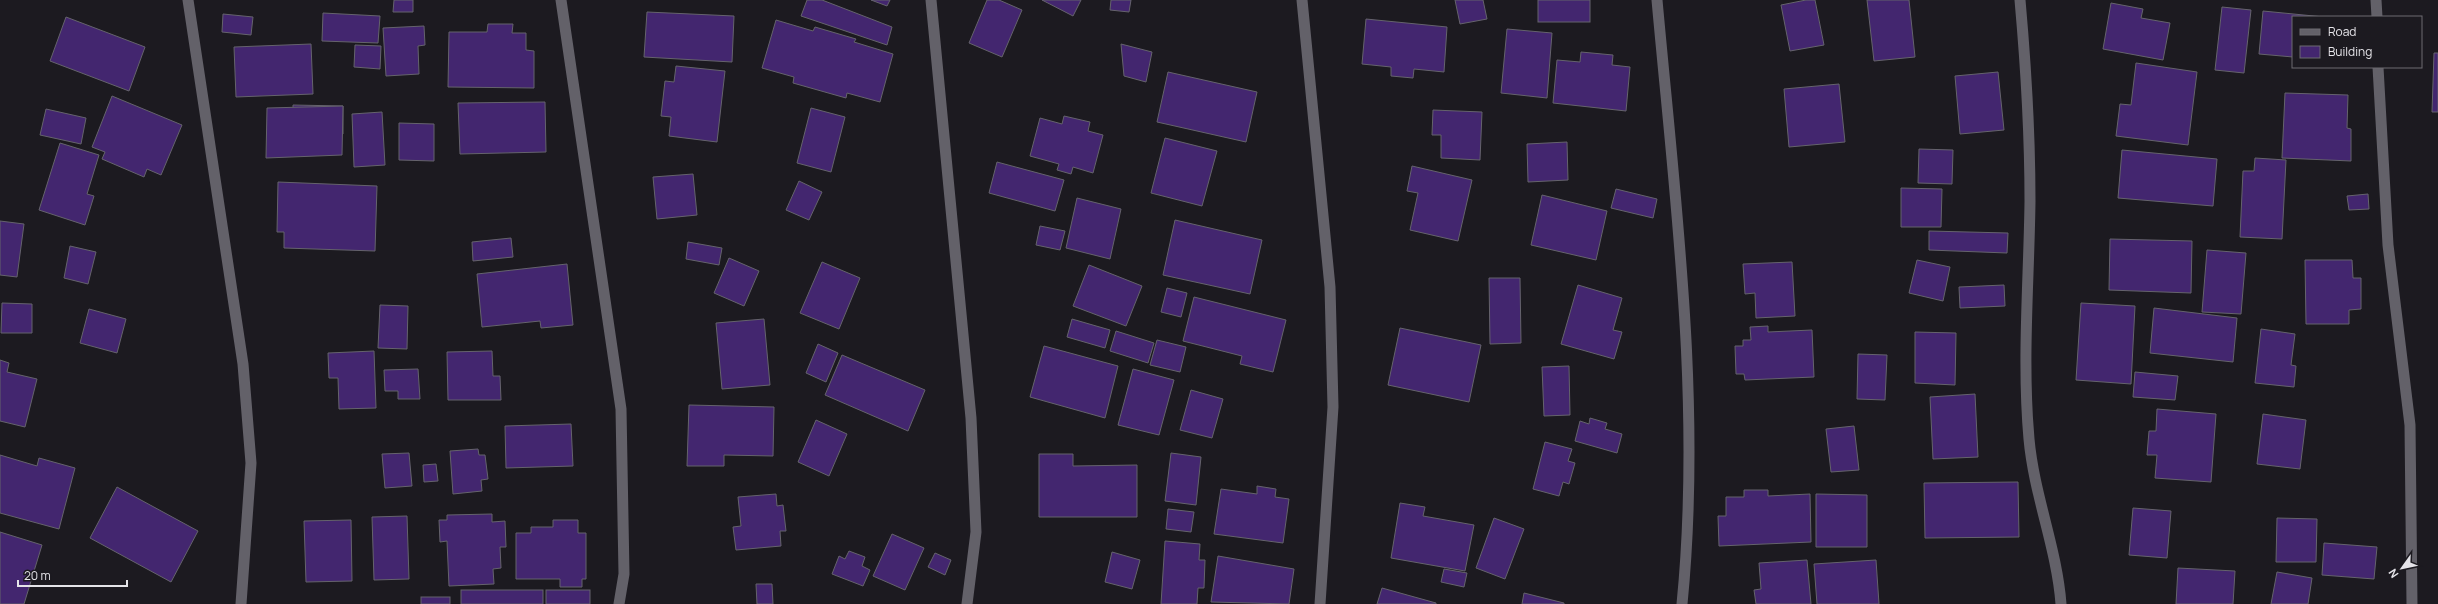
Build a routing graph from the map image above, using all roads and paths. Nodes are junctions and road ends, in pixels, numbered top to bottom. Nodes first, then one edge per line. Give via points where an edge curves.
1 (188, 0) edge
2 (561, 0) edge
3 (931, 0) edge
4 (1302, 0) edge
5 (1657, 0) edge
6 (2020, 0) edge
7 (2376, 0) edge
8 (2377, 16) edge
9 (2378, 68) edge
10 (241, 604) edge
11 (619, 604) edge
12 (968, 604) edge
13 (1320, 604) edge
14 (1682, 604) edge
15 (2061, 604) edge
16 (2412, 604) edge

1 - 10 street via 243,371 251,463
2 - 11 street via 621,409 624,574
3 - 12 street via 970,418 976,532
4 - 13 street via 1330,287 1333,407
5 - 14 street via 1676,203 1690,422
6 - 15 street via 2027,80 2030,199 2025,366 2029,441 2044,522 2060,587
7 - 8 street
9 - 16 street via 2388,245 2410,425

